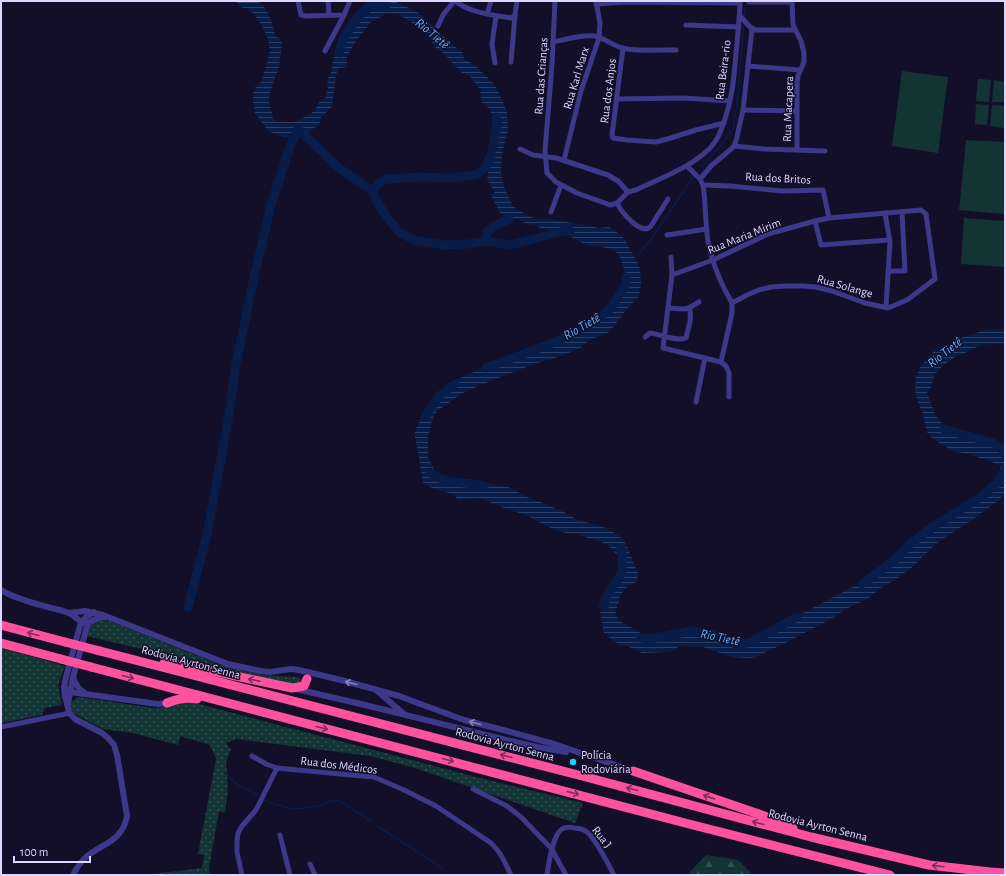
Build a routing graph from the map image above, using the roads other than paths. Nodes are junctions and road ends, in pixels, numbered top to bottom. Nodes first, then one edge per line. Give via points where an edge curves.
1 (298, 1) edge
2 (328, 1) edge
3 (350, 1) edge
4 (454, 1) edge
5 (491, 1) edge
6 (517, 1) edge
7 (555, 1) edge
8 (792, 1) edge
9 (596, 2) edge
10 (740, 2) edge
11 (749, 2) dead end
12 (344, 14) junction
13 (487, 14) junction
14 (329, 16) junction
15 (496, 16) junction
16 (515, 16) junction
17 (741, 17) junction
18 (686, 25) dead end
19 (438, 26) dead end
20 (739, 27) junction
21 (752, 29) junction
22 (795, 30) junction
23 (599, 38) junction
24 (553, 42) junction
25 (623, 48) junction
26 (676, 50) dead end
27 (325, 51) dead end
28 (511, 62) dead end
29 (495, 63) dead end
30 (748, 66) junction
31 (800, 70) junction
32 (617, 99) junction
33 (730, 101) junction
34 (743, 110) junction
35 (796, 111) junction
36 (724, 123) junction
37 (734, 146) junction
38 (520, 149) dead end
39 (797, 150) junction
40 (825, 150) dead end
41 (545, 154) junction
42 (564, 160) junction
43 (689, 167) junction
44 (699, 178) junction
45 (561, 185) junction
46 (703, 185) junction
47 (628, 192) junction
48 (668, 199) dead end
49 (617, 203) junction
50 (551, 212) dead end
51 (902, 212) junction
52 (885, 213) junction
53 (829, 218) junction
54 (814, 221) junction
55 (707, 229) junction
56 (667, 235) dead end
57 (889, 240) junction
58 (672, 257) dead end
59 (713, 260) junction
60 (888, 271) junction
61 (672, 275) junction
62 (935, 279) joint
63 (699, 302) dead end
64 (732, 303) junction
65 (886, 307) junction
66 (668, 308) junction
67 (689, 308) junction
68 (645, 337) dead end
69 (665, 337) junction
70 (705, 358) junction
71 (721, 362) junction
72 (729, 397) dead end
73 (696, 402) dead end
74 (1, 590) edge
75 (94, 612) junction
76 (69, 613) junction
77 (111, 618) junction
78 (1, 621) edge
79 (81, 622) junction
80 (88, 623) junction
81 (1, 625) edge
82 (14, 628) junction
83 (1, 643) edge
84 (150, 664) junction
85 (299, 670) junction
86 (73, 677) junction
87 (307, 679) junction
88 (64, 687) junction
89 (166, 687) junction
90 (292, 688) junction
91 (374, 688) junction
92 (70, 692) junction
93 (86, 694) junction
94 (314, 694) junction
95 (167, 702) junction
96 (68, 704) junction
97 (70, 713) junction
98 (405, 715) junction
99 (302, 722) junction
100 (1, 727) edge
101 (252, 756) dead end
102 (589, 756) junction
103 (277, 768) junction
104 (633, 771) joint
105 (473, 789) dead end
106 (280, 835) dead end
107 (810, 836) junction
108 (551, 848) junction
109 (310, 864) dead end
110 (1005, 873) edge
111 (73, 875) edge
112 (242, 875) edge
113 (290, 875) edge
114 (315, 875) edge
115 (511, 875) edge
116 (547, 875) edge
117 (566, 875) edge
118 (614, 875) edge
119 (890, 875) edge

1 - 14 street via 302,15
2 - 14 street
3 - 12 street
4 - 13 street
4 - 19 street
5 - 13 street
6 - 16 street
7 - 24 street, Rua das Crianças
8 - 11 street
8 - 22 street, Rua Macapera
9 - 10 street
9 - 23 street, Rua Karl Marx via 600,23
10 - 17 street, Rua Beira-rio
12 - 14 street
12 - 27 street
13 - 15 street
15 - 16 street
15 - 29 street via 492,44
16 - 28 street
17 - 20 street, Rua Beira-rio
17 - 21 street
18 - 20 street
20 - 33 street, Rua Beira-rio
21 - 22 street
21 - 30 street
22 - 31 street, Rua Macapera via 804,53 804,62
23 - 24 street via 585,36
23 - 25 street
23 - 42 street, Rua Karl Marx via 581,91
24 - 41 street, Rua das Crianças
25 - 26 street
25 - 32 street, Rua dos Anjos
30 - 31 street
30 - 34 street
31 - 35 street, Rua Macapera
32 - 33 street via 684,98
32 - 36 street, Rua dos Anjos via 612,135 614,139 656,142
33 - 36 street, Rua Beira-rio
34 - 35 street
34 - 37 street
35 - 39 street, Rua Macapera
36 - 43 street, Rua Beira-rio via 714,144
37 - 39 street
37 - 44 street
38 - 41 street via 533,155
39 - 40 street
41 - 42 street
41 - 45 street, Rua das Crianças via 547,172
42 - 47 street via 614,178
43 - 44 street
43 - 47 street, Rua Beira-rio
44 - 46 street
45 - 49 street, Rua das Crianças via 610,205
45 - 50 street
46 - 53 street, Rua dos Britos via 783,191 822,190
46 - 55 street
47 - 49 street
48 - 49 street via 648,229 632,222
51 - 52 street, Rua Maria Mirim
51 - 60 street via 905,271
51 - 62 street, Rua Maria Mirim via 921,210 926,214
52 - 53 street, Rua Maria Mirim
52 - 57 street
53 - 54 street, Rua Maria Mirim
54 - 57 street via 821,245
54 - 59 street, Rua Maria Mirim via 772,233
55 - 56 street
55 - 59 street
57 - 60 street
58 - 61 street
59 - 61 street, Rua Maria Mirim
59 - 64 street
60 - 65 street
61 - 66 street
62 - 65 street, Rua Solange via 907,300
63 - 67 street
64 - 65 street, Rua Solange via 771,287 802,286 832,291 865,303
64 - 71 street
66 - 67 street
66 - 69 street
67 - 69 street via 691,313 686,338 683,340
68 - 69 street via 650,333
69 - 70 street via 663,348
70 - 71 street
70 - 73 street
71 - 72 street via 729,372
74 - 76 street via 20,599
75 - 76 street
75 - 77 street
75 - 79 street
76 - 79 street
77 - 80 street via 102,617
77 - 85 street via 228,664 270,672
78 - 82 highway
79 - 80 street
79 - 88 street
80 - 86 street
81 - 82 highway, Rodovia Ayrton Senna
84 -> 82 highway, Rodovia Ayrton Senna, bridge
83 -> 89 highway, bridge
90 -> 84 highway via 189,666
107 -> 84 highway, Rodovia Ayrton Senna
85 - 87 street
91 -> 85 street
86 - 92 street
86 - 93 street via 76,686
87 - 90 highway via 304,686
87 - 94 street
88 - 92 street
88 - 96 street
89 - 95 highway via 171,692
89 - 99 highway
90 - 94 street
91 - 98 street
102 -> 91 street via 464,720
92 - 93 street
92 - 96 street
93 - 95 street via 158,704
94 - 98 street
95 - 99 highway via 195,699 282,721
96 - 97 street
97 - 100 street
97 - 111 street via 102,733 114,745 127,816 122,832 84,859
98 - 102 street
99 -> 119 highway
101 - 103 street, Rua dos Médicos
102 - 104 street
103 - 112 street via 256,810 238,833 236,842
103 - 115 street, Rua dos Médicos via 374,778 404,790 436,806 491,843 501,854
107 -> 104 highway via 779,821
105 - 108 street via 508,806
106 - 113 street
110 -> 107 highway, Rodovia Ayrton Senna via 929,865
108 - 116 street
108 - 117 street
108 - 118 street, Rua J via 563,829 569,827 585,830 594,840
109 - 114 street

